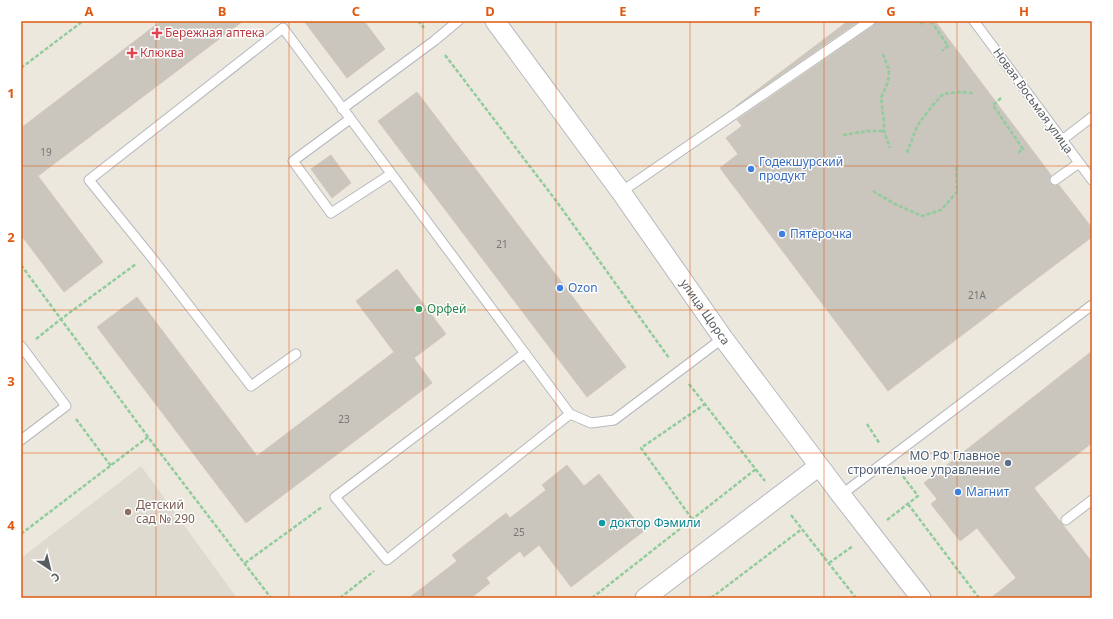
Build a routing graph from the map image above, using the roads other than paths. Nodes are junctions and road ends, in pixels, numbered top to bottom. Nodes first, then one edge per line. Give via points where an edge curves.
1 (458, 21) edge
2 (495, 21) edge
3 (870, 21) edge
4 (974, 21) edge
5 (342, 109) junction
6 (1092, 117) edge
7 (350, 119) junction
8 (1062, 140) junction
9 (1079, 163) junction
10 (391, 174) junction
11 (1055, 180) dead end
12 (1092, 180) edge
13 (621, 192) junction
14 (1092, 305) edge
15 (723, 338) junction
16 (22, 347) edge
17 (525, 353) junction
18 (296, 354) dead end
19 (570, 414) junction
20 (21, 440) edge
21 (819, 466) junction
22 (841, 495) junction
23 (1092, 500) edge
24 (1066, 520) dead end
25 (645, 598) edge
26 (921, 598) edge

1 - 5 lane
2 - 13 street, улица Щорса
3 - 13 lane
4 - 8 lane, Новая Восьмая улица
5 - 7 lane
5 - 18 lane via 283,28 89,180 251,386
6 - 8 lane
7 - 10 lane
7 - 10 lane via 293,160 331,213
8 - 9 lane, Новая Восьмая улица
9 - 11 lane
9 - 12 lane, Новая Восьмая улица
10 - 17 lane
13 - 15 street, улица Щорса
14 - 22 lane
15 - 19 lane via 614,420 591,423
15 - 21 street, улица Щорса
16 - 20 lane via 66,406
17 - 19 lane
17 - 19 lane via 336,497 387,560
21 - 22 street, улица Щорса
21 - 25 street
22 - 26 street, улица Щорса
23 - 24 lane

